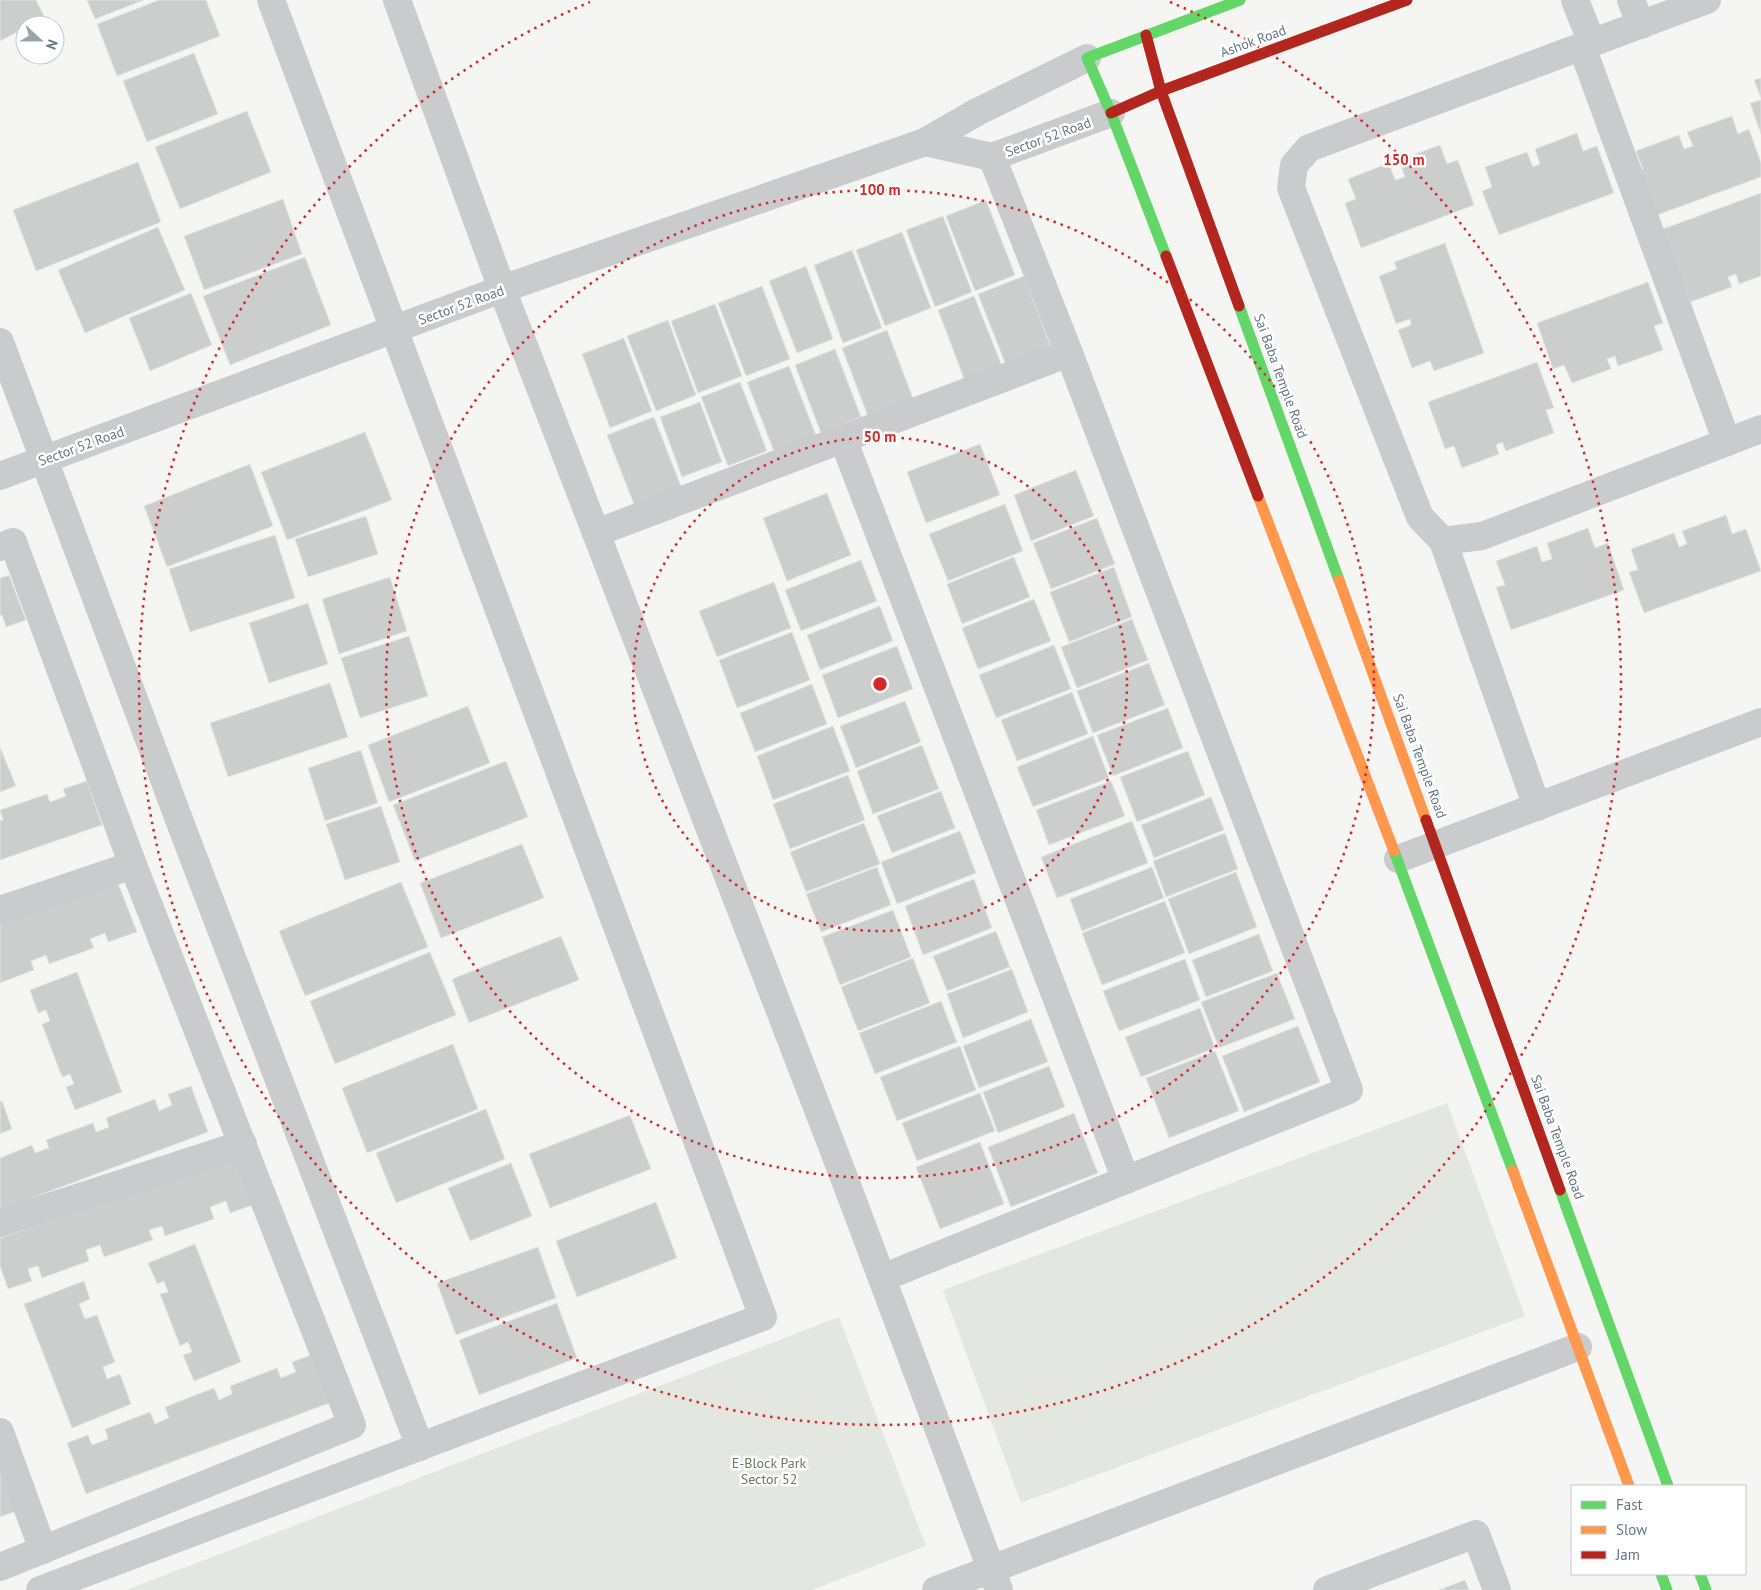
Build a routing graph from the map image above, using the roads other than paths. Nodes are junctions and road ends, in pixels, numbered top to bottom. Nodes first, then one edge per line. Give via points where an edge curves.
1 (271, 0) edge
2 (397, 0) edge
3 (1240, 0) edge
4 (1406, 0) edge
5 (1575, 0) edge
6 (1632, 0) edge
7 (1707, 0) edge
8 (1641, 25) junction
9 (1146, 35) junction
10 (1587, 45) junction
11 (1088, 58) junction
12 (1161, 91) junction
13 (1111, 113) junction
14 (925, 142) junction
15 (992, 157) junction
16 (502, 289) junction
17 (394, 329) junction
18 (0, 342) edge
19 (1069, 353) junction
20 (1761, 429) edge
21 (843, 439) junction
22 (1728, 442) junction
23 (44, 460) junction
24 (0, 476) edge
25 (596, 533) junction
26 (1443, 541) junction
27 (0, 547) edge
28 (1761, 722) edge
29 (1537, 807) junction
30 (1436, 845) junction
31 (1398, 860) junction
32 (133, 865) junction
33 (0, 910) edge
34 (243, 1144) junction
35 (1126, 1180) junction
36 (0, 1223) edge
37 (882, 1278) junction
38 (1578, 1347) junction
39 (0, 1432) edge
40 (420, 1447) junction
41 (1629, 1485) edge
42 (1668, 1485) edge
43 (44, 1550) junction
44 (0, 1566) edge
45 (1661, 1575) edge
46 (1700, 1575) edge
47 (995, 1580) edge
48 (40, 1590) edge
49 (936, 1590) edge
50 (1326, 1590) edge
51 (1497, 1590) edge
52 (1667, 1590) edge
53 (1706, 1590) edge

1 - 17 street
2 - 16 street
3 - 9 street
4 - 12 street, Ashok Road
5 - 10 street
6 - 8 street
7 - 8 street
8 - 10 street
9 - 11 street
9 - 12 street, Sai Baba Temple Road
10 - 22 street
10 - 26 street via 1309,148 1294,165 1290,188 1420,517
11 - 13 street
11 - 14 street, Sector 52 Road via 977,112
12 - 13 street, Ashok Road
12 - 30 street, Sai Baba Temple Road
13 - 15 street, Sector 52 Road
13 - 31 street
14 - 15 street, Sector 52 Road
14 - 16 street, Sector 52 Road
15 - 19 street
16 - 17 street, Sector 52 Road
16 - 25 street
17 - 23 street, Sector 52 Road
17 - 40 street via 762,1317
18 - 23 street
19 - 21 street
19 - 35 street via 1348,1090
20 - 22 street
21 - 25 street
21 - 35 street
22 - 26 street via 1482,536
23 - 24 street, Sector 52 Road
23 - 40 street
25 - 37 street
26 - 29 street
27 - 32 street via 13,542
28 - 29 street
29 - 30 street
30 - 31 street
30 - 42 street, Sai Baba Temple Road
31 - 38 street
32 - 33 street
32 - 34 street
34 - 36 street
34 - 43 street via 352,1426
35 - 37 street
37 - 47 street
38 - 41 street
38 - 47 street
39 - 43 street
40 - 48 street
43 - 44 street
45 - 52 street
46 - 53 street
47 - 49 street
50 - 51 street via 1476,1534

